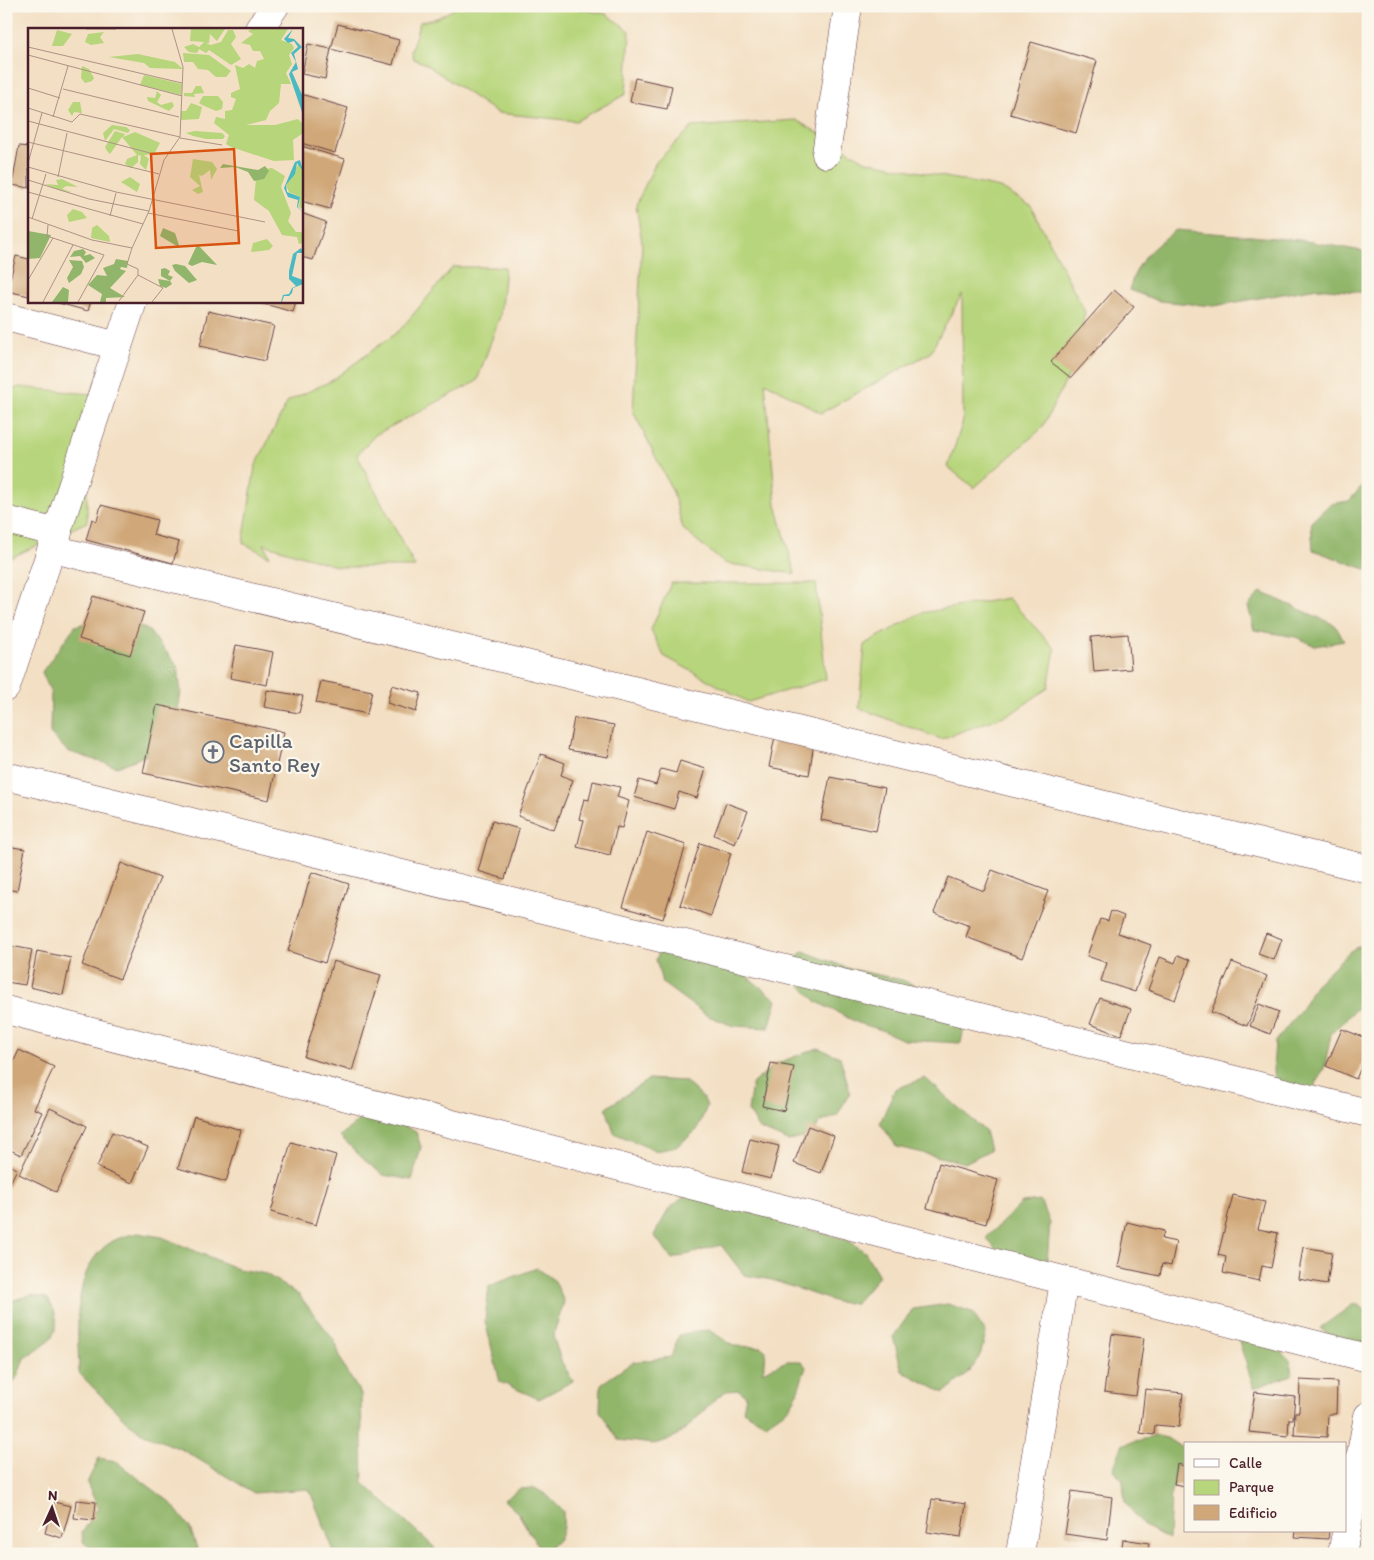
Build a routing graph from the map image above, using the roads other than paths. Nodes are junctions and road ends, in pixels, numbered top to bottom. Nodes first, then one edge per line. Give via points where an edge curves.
1 (275, 6) edge
2 (848, 6) edge
3 (260, 28) edge
4 (826, 154) dead end
5 (133, 302) edge
6 (6, 317) edge
7 (118, 346) junction
8 (6, 520) edge
9 (55, 541) junction
10 (6, 687) edge
11 (6, 776) edge
12 (1368, 870) edge
13 (6, 1010) edge
14 (1368, 1113) edge
15 (1064, 1281) junction
16 (1368, 1358) edge
17 (1368, 1416) edge
18 (1020, 1554) edge
19 (1342, 1554) edge

1 - 3 street
2 - 4 street
5 - 7 street
6 - 7 street
7 - 9 street
8 - 9 street
9 - 10 street
9 - 12 street
11 - 14 street
13 - 15 street
15 - 16 street
15 - 18 street
17 - 19 street

